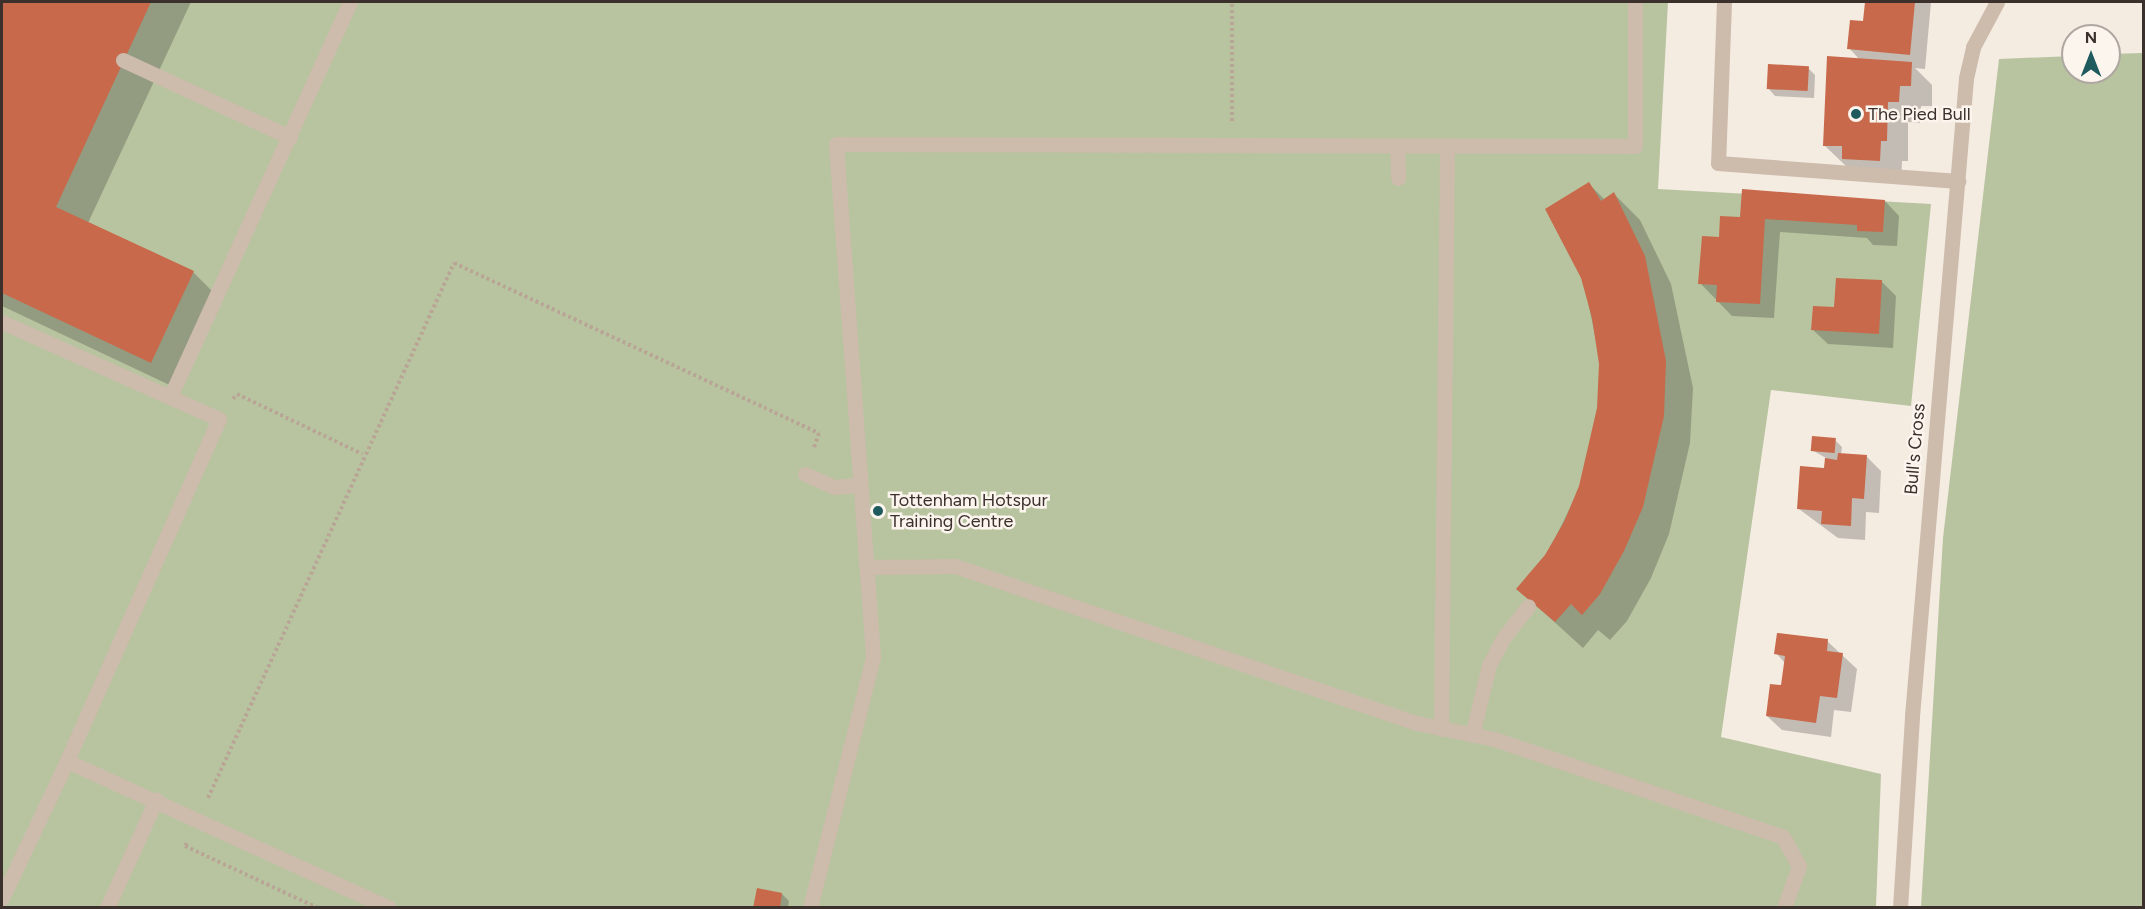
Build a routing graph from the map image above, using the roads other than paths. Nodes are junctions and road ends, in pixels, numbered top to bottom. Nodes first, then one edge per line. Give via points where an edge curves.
1 (350, 2) edge
2 (1635, 2) edge
3 (1724, 2) edge
4 (1997, 2) edge
5 (123, 60) dead end
6 (290, 136) junction
7 (1397, 146) junction
8 (1447, 146) junction
9 (1398, 178) dead end
10 (1958, 181) junction
11 (2, 322) edge
12 (170, 397) junction
13 (805, 474) road end
14 (859, 485) junction
15 (867, 567) junction
16 (1528, 606) dead end
17 (1441, 729) junction
18 (1472, 735) junction
19 (67, 762) junction
20 (156, 800) junction
21 (2, 898) edge
22 (107, 908) edge
23 (389, 908) edge
24 (810, 908) edge
25 (1784, 908) edge
26 (1900, 908) edge

1 - 6 street
2 - 8 street via 1635,146
3 - 10 street via 1718,163
4 - 10 street, Bull's Cross via 1973,47 1966,78
5 - 6 street
6 - 12 street
7 - 8 street
7 - 9 street
7 - 14 street via 836,144
8 - 17 street
10 - 26 street, Bull's Cross via 1912,716
11 - 12 street
12 - 19 street via 219,419
13 - 14 street via 834,487
14 - 15 street
15 - 17 street via 955,566
15 - 24 street via 873,657
16 - 18 street via 1489,665
17 - 18 street
18 - 25 street via 1494,739 1782,837 1798,866
19 - 20 street
19 - 21 street
20 - 22 street
20 - 23 street

